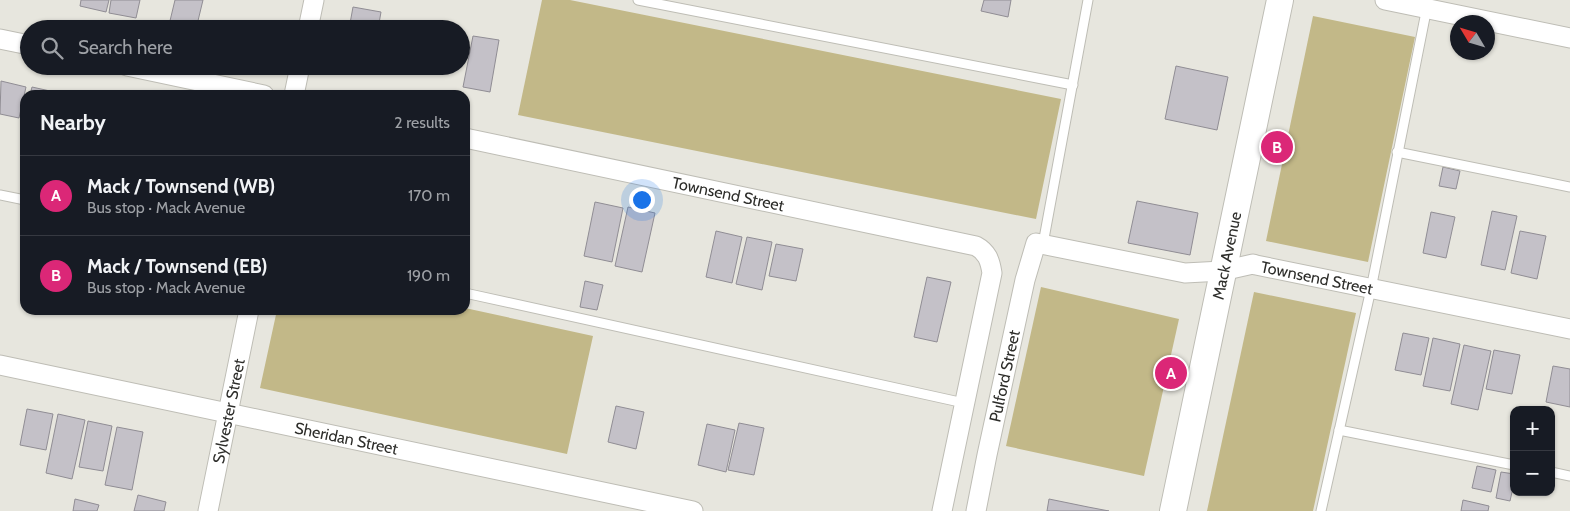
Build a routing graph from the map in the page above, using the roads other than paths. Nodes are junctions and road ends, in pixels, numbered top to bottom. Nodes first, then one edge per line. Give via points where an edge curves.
1 (314, 0) edge
2 (638, 0) edge
3 (1088, 0) edge
4 (1280, 0) edge
5 (1385, 0) edge
6 (1427, 4) edge
7 (310, 20) edge
8 (1570, 38) edge
9 (0, 39) edge
10 (20, 44) edge
11 (170, 75) edge
12 (298, 75) edge
13 (1073, 85) junction
14 (241, 90) edge
15 (295, 90) edge
16 (470, 139) edge
17 (1397, 152) junction
18 (1570, 187) edge
19 (0, 194) edge
20 (20, 199) edge
21 (1040, 244) junction
22 (988, 256) joint
23 (1222, 271) junction
24 (1371, 289) junction
25 (470, 294) edge
26 (248, 315) edge
27 (1570, 330) edge
28 (0, 365) edge
29 (964, 403) junction
30 (228, 413) junction
31 (1339, 430) junction
32 (1510, 464) edge
33 (1555, 473) edge
34 (1570, 476) edge
35 (208, 511) edge
36 (693, 511) edge
37 (942, 511) edge
38 (976, 511) edge
39 (1173, 511) edge
40 (1322, 511) edge

1 - 7 street
2 - 13 lane
3 - 13 lane
4 - 23 main road, Mack Avenue
5 - 6 street
6 - 8 street
6 - 17 lane
9 - 10 street
11 - 14 street
12 - 15 street
13 - 21 lane
16 - 22 street, Townsend Street via 976,246
17 - 18 lane
17 - 24 lane
19 - 20 lane
21 - 23 street, Townsend Street via 1184,273
21 - 38 street, Pulford Street via 1025,280
22 - 29 street, Pulford Street via 992,272
23 - 24 street, Townsend Street via 1253,264
23 - 39 main road, Mack Avenue
24 - 27 street, Townsend Street
24 - 31 lane
25 - 29 lane
26 - 30 street, Sylvester Street
28 - 30 street, Sheridan Street
29 - 37 street, Pulford Street
30 - 35 street, Sylvester Street
30 - 36 street, Sheridan Street
31 - 32 lane
31 - 40 lane
33 - 34 lane

